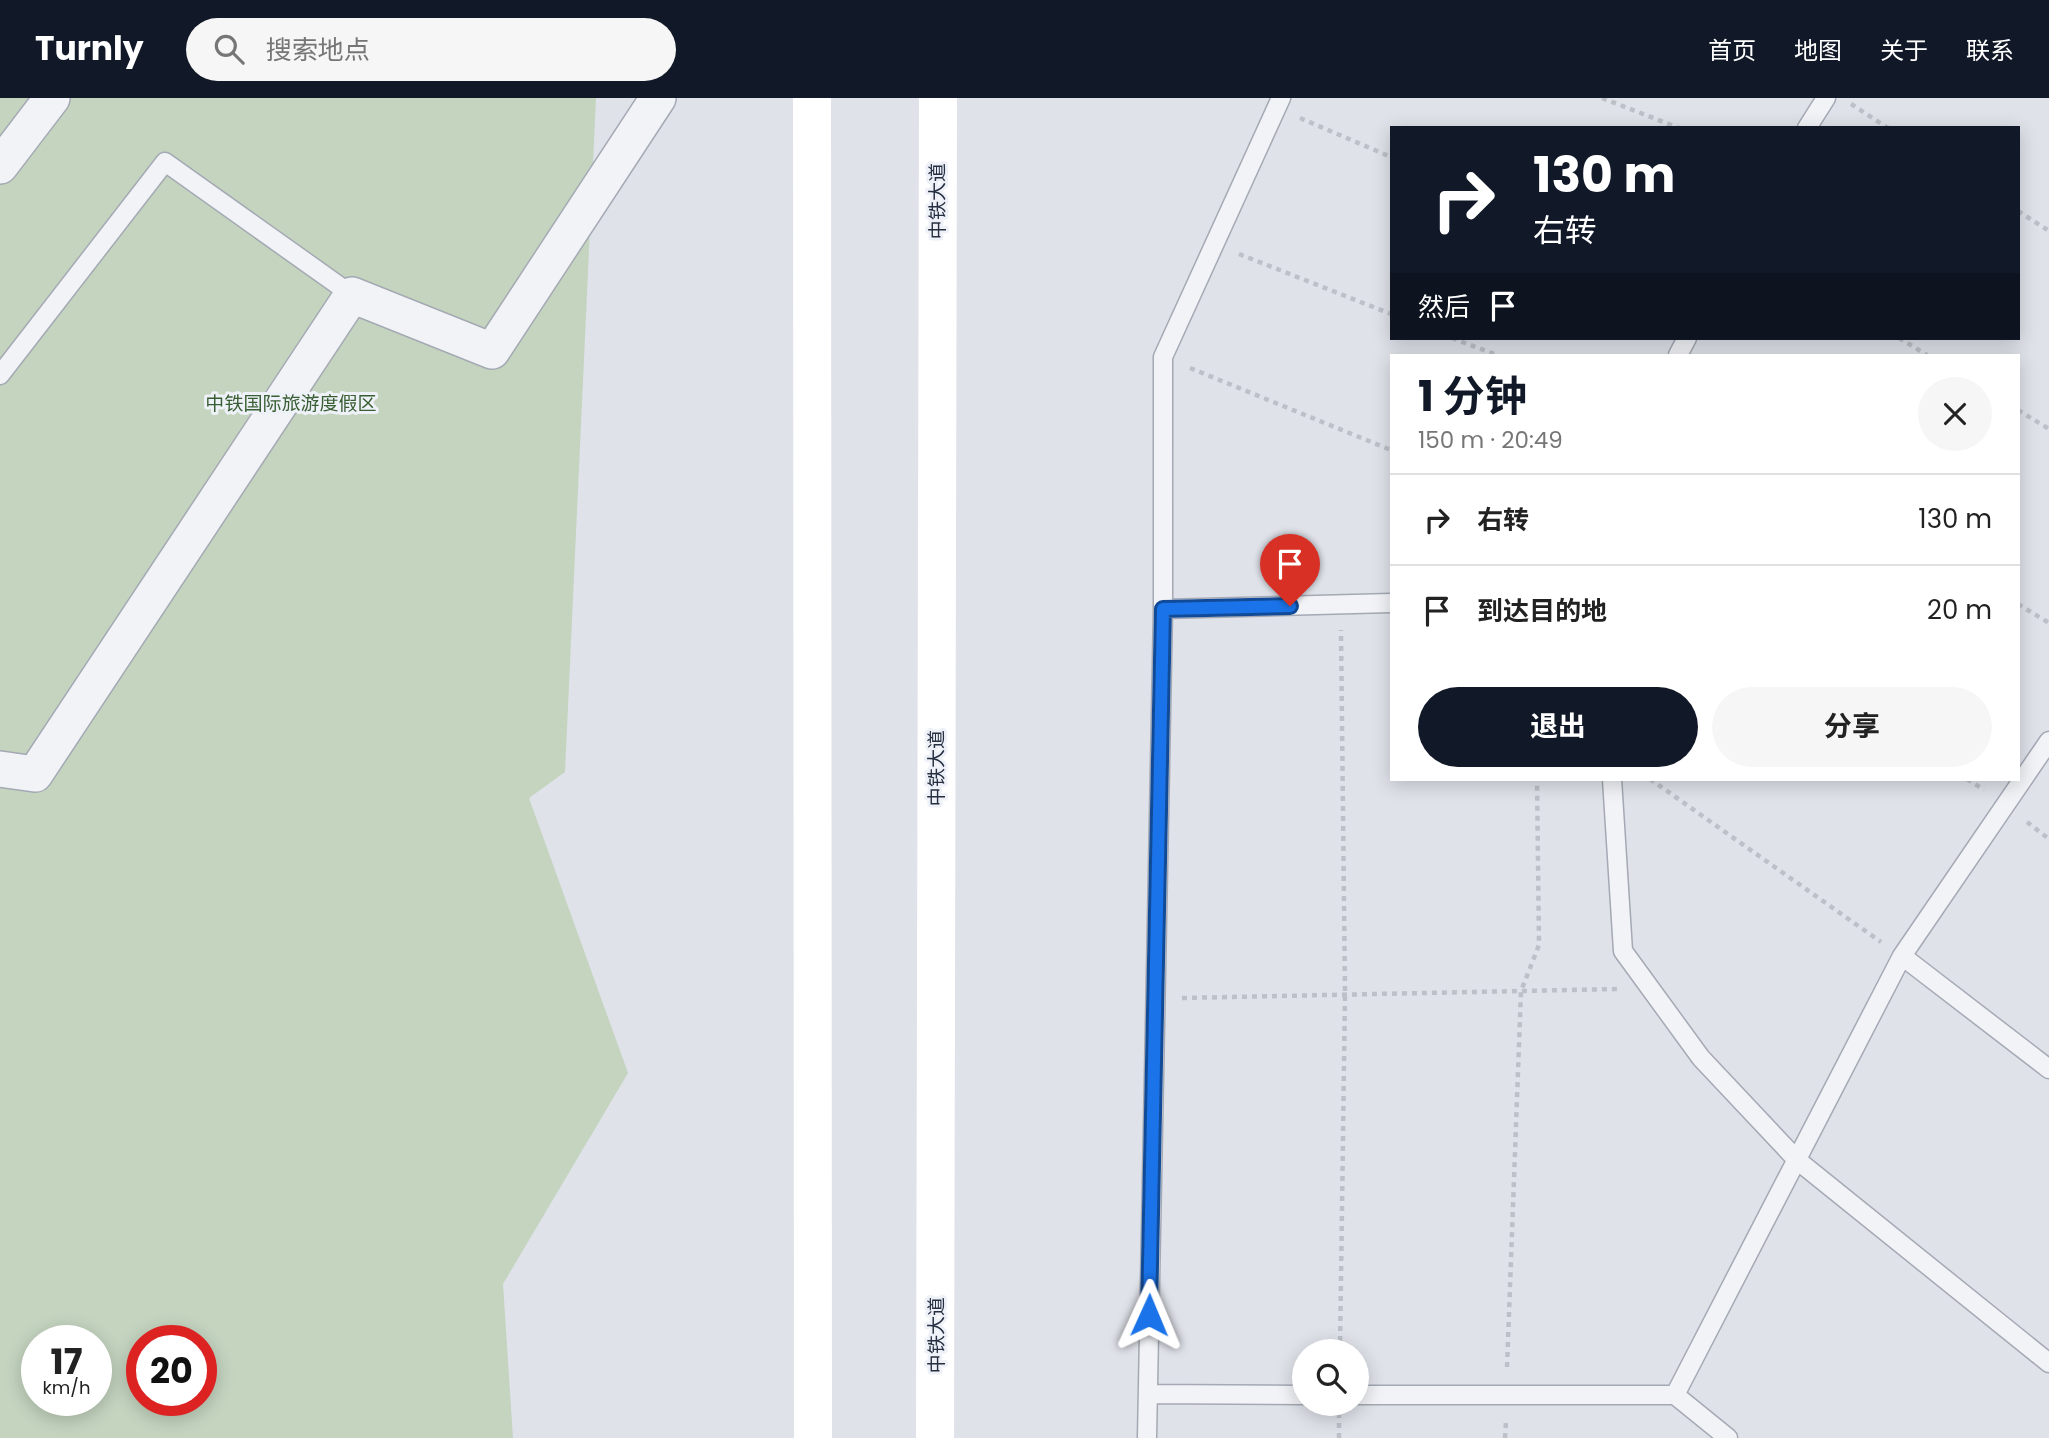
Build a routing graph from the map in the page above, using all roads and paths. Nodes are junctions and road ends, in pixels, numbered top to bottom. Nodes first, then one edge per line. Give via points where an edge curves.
1 (52, 98) edge
2 (658, 98) edge
3 (813, 98) edge
4 (938, 98) edge
5 (1602, 98) edge
6 (1826, 98) edge
7 (1842, 98) edge
8 (1279, 103) edge
9 (1674, 126) edge
10 (1808, 126) edge
11 (1885, 126) edge
12 (1390, 157) edge
13 (0, 166) edge
14 (2020, 212) edge
15 (2049, 231) edge
16 (1214, 245) junction
17 (352, 295) junction
18 (1390, 314) edge
19 (1457, 340) edge
20 (1902, 340) edge
21 (1494, 354) edge
22 (1925, 354) edge
23 (1163, 357) junction
24 (0, 375) edge
25 (2020, 411) edge
26 (2049, 429) edge
27 (1390, 450) edge
28 (1390, 603) edge
29 (1341, 604) junction
30 (2020, 605) edge
31 (1163, 609) junction
32 (2049, 623) edge
33 (2049, 741) edge
34 (0, 769) edge
35 (1537, 781) edge
36 (1612, 781) edge
37 (1653, 781) edge
38 (1902, 956) junction
39 (1650, 988) junction
40 (1521, 990) junction
41 (1345, 994) junction
42 (1155, 998) junction
43 (2049, 1069) edge
44 (1797, 1160) junction
45 (1340, 1339) edge
46 (2049, 1363) edge
47 (1148, 1394) junction
48 (1292, 1395) edge
49 (1369, 1395) edge
50 (1506, 1395) junction
51 (1675, 1395) junction
52 (1340, 1416) edge
53 (813, 1438) edge
54 (935, 1438) edge
55 (1147, 1438) edge
56 (1339, 1438) edge
57 (1505, 1438) edge
58 (1728, 1438) edge

1 - 13 street
2 - 17 street via 492,351
3 - 53 main road
4 - 54 main road, 中铁大道
5 - 9 path
6 - 10 lane
7 - 11 path
8 - 12 path
8 - 16 lane
14 - 15 path
16 - 18 path
16 - 23 lane
17 - 24 lane via 165,162
17 - 34 street via 35,774
19 - 21 path
20 - 22 path
23 - 27 path
23 - 31 lane
25 - 26 path
28 - 29 lane
29 - 31 lane
29 - 41 path
30 - 32 path
31 - 42 lane
33 - 38 lane
35 - 40 path via 1539,945
36 - 39 lane via 1623,951
37 - 38 path
38 - 43 lane
38 - 44 lane
39 - 40 path
39 - 44 lane via 1701,1058
40 - 41 path
40 - 50 path
41 - 42 path
41 - 45 path
42 - 47 lane
44 - 46 lane
44 - 51 lane
47 - 48 lane
47 - 55 lane
49 - 50 lane
50 - 51 lane
50 - 57 path
51 - 58 lane
52 - 56 path

